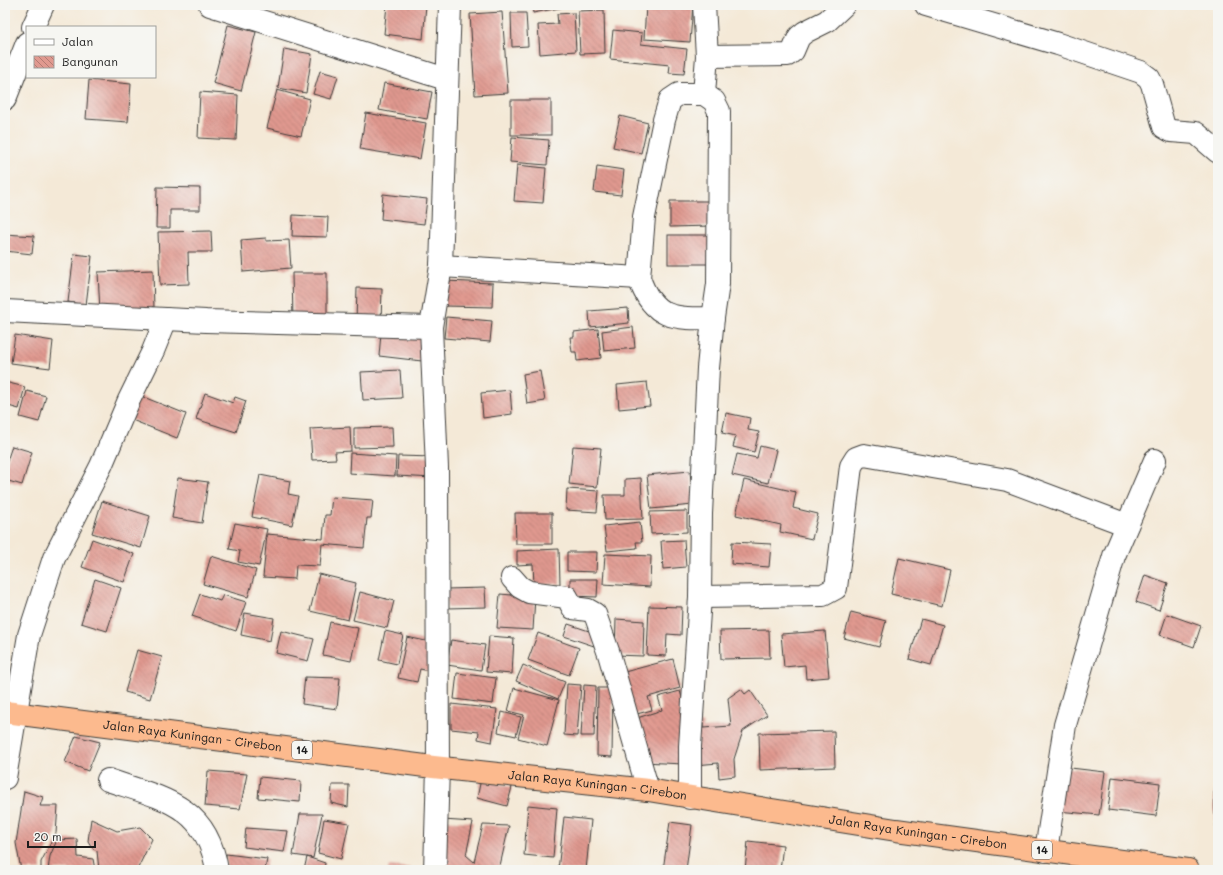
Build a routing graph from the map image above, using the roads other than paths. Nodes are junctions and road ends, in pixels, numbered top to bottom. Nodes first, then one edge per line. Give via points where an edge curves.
1 (43, 5) edge
2 (210, 5) edge
3 (450, 5) edge
4 (704, 5) edge
5 (844, 5) edge
6 (926, 5) edge
7 (34, 26) edge
8 (26, 45) edge
9 (707, 56) junction
10 (446, 79) junction
11 (704, 94) junction
12 (5, 99) edge
13 (1218, 152) edge
14 (440, 266) junction
15 (639, 278) junction
16 (5, 311) edge
17 (713, 318) junction
18 (166, 319) junction
19 (431, 327) junction
20 (1155, 460) dead end
21 (1127, 526) junction
22 (512, 578) dead end
23 (700, 597) junction
24 (10, 713) edge
25 (438, 767) junction
26 (5, 778) edge
27 (108, 780) dead end
28 (642, 790) junction
29 (690, 798) junction
30 (1046, 851) junction
31 (217, 870) edge
32 (435, 870) edge
33 (1188, 870) edge

1 - 7 street
2 - 10 street
3 - 10 street
4 - 9 street
5 - 9 street via 827,21 799,37 793,51 788,54
6 - 13 street via 1058,44 1141,72 1152,84 1164,127 1172,131 1196,133
8 - 12 street
9 - 11 street
10 - 14 street
11 - 15 street via 679,94 670,100 644,217
11 - 17 street via 714,101 719,111 718,284
14 - 15 street
14 - 19 street
15 - 17 street via 643,291 651,303 661,311 682,319
16 - 18 street
17 - 23 street via 706,399
18 - 19 street
18 - 24 street via 101,466 54,558 29,635
19 - 25 street via 437,468
20 - 21 street
21 - 23 street via 1007,480 864,455 856,458 851,466 836,588 823,595
21 - 30 street via 1112,564 1065,725
22 - 28 street via 529,592 564,596 570,600 573,608 588,610 595,614 609,654
23 - 29 street via 690,746
24 - 25 highway, Jalan Raya Kuningan - Cirebon / 14
24 - 26 street
25 - 28 highway, Jalan Raya Kuningan - Cirebon / 14
25 - 32 street
27 - 31 street via 176,805 195,819 209,838
28 - 29 highway, Jalan Raya Kuningan - Cirebon / 14
29 - 30 highway, Jalan Raya Kuningan - Cirebon / 14
30 - 33 highway, Jalan Raya Kuningan - Cirebon / 14

